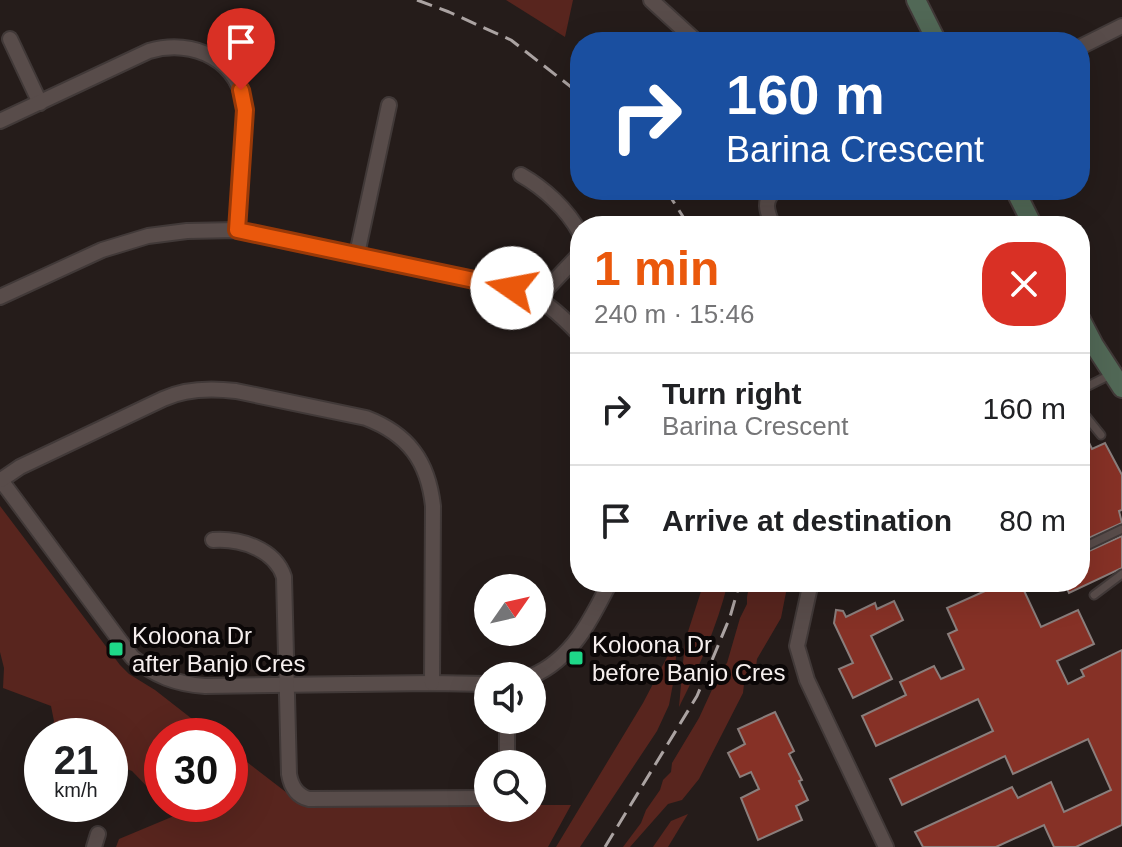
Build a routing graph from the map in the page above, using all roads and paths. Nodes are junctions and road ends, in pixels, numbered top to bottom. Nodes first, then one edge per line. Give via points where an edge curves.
1 (916, 0) edge
2 (657, 2) edge
3 (1122, 26) edge
4 (687, 32) edge
5 (932, 32) edge
6 (10, 39) dead end
7 (1090, 42) edge
8 (40, 103) junction
9 (389, 105) dead end
10 (0, 121) edge
11 (521, 175) dead end
12 (570, 219) edge
13 (237, 230) junction
14 (357, 254) junction
15 (570, 264) edge
16 (0, 297) edge
17 (538, 298) junction
18 (570, 325) edge
19 (1090, 335) edge
20 (1117, 381) edge
21 (1090, 388) edge
22 (1090, 421) edge
23 (1101, 435) dead end
24 (0, 479) edge
25 (1122, 529) edge
26 (213, 540) dead end
27 (1090, 544) edge
28 (1122, 574) edge
29 (605, 592) edge
30 (809, 592) edge
31 (1094, 595) dead end
32 (546, 669) edge
33 (432, 683) junction
34 (286, 684) junction
35 (474, 684) edge
36 (474, 798) edge
37 (886, 847) edge

1 - 5 main road
2 - 4 street
3 - 7 street
6 - 8 street
8 - 10 street
8 - 13 street via 163,47 188,47 216,59 237,81 244,100
9 - 14 street
11 - 12 street via 540,186
13 - 14 street
13 - 16 street via 133,240
14 - 17 street
15 - 17 street
17 - 18 street
19 - 20 main road
20 - 21 lane
22 - 23 lane
24 - 33 street via 171,395 196,390 236,391 380,423 415,453 431,487
24 - 34 street via 143,666 192,685
25 - 27 lane
26 - 34 street via 232,540 265,553 282,570
28 - 31 lane
29 - 32 street via 568,652
30 - 37 street via 797,646 801,664
33 - 34 street
33 - 35 street
34 - 36 street via 289,774 304,798

